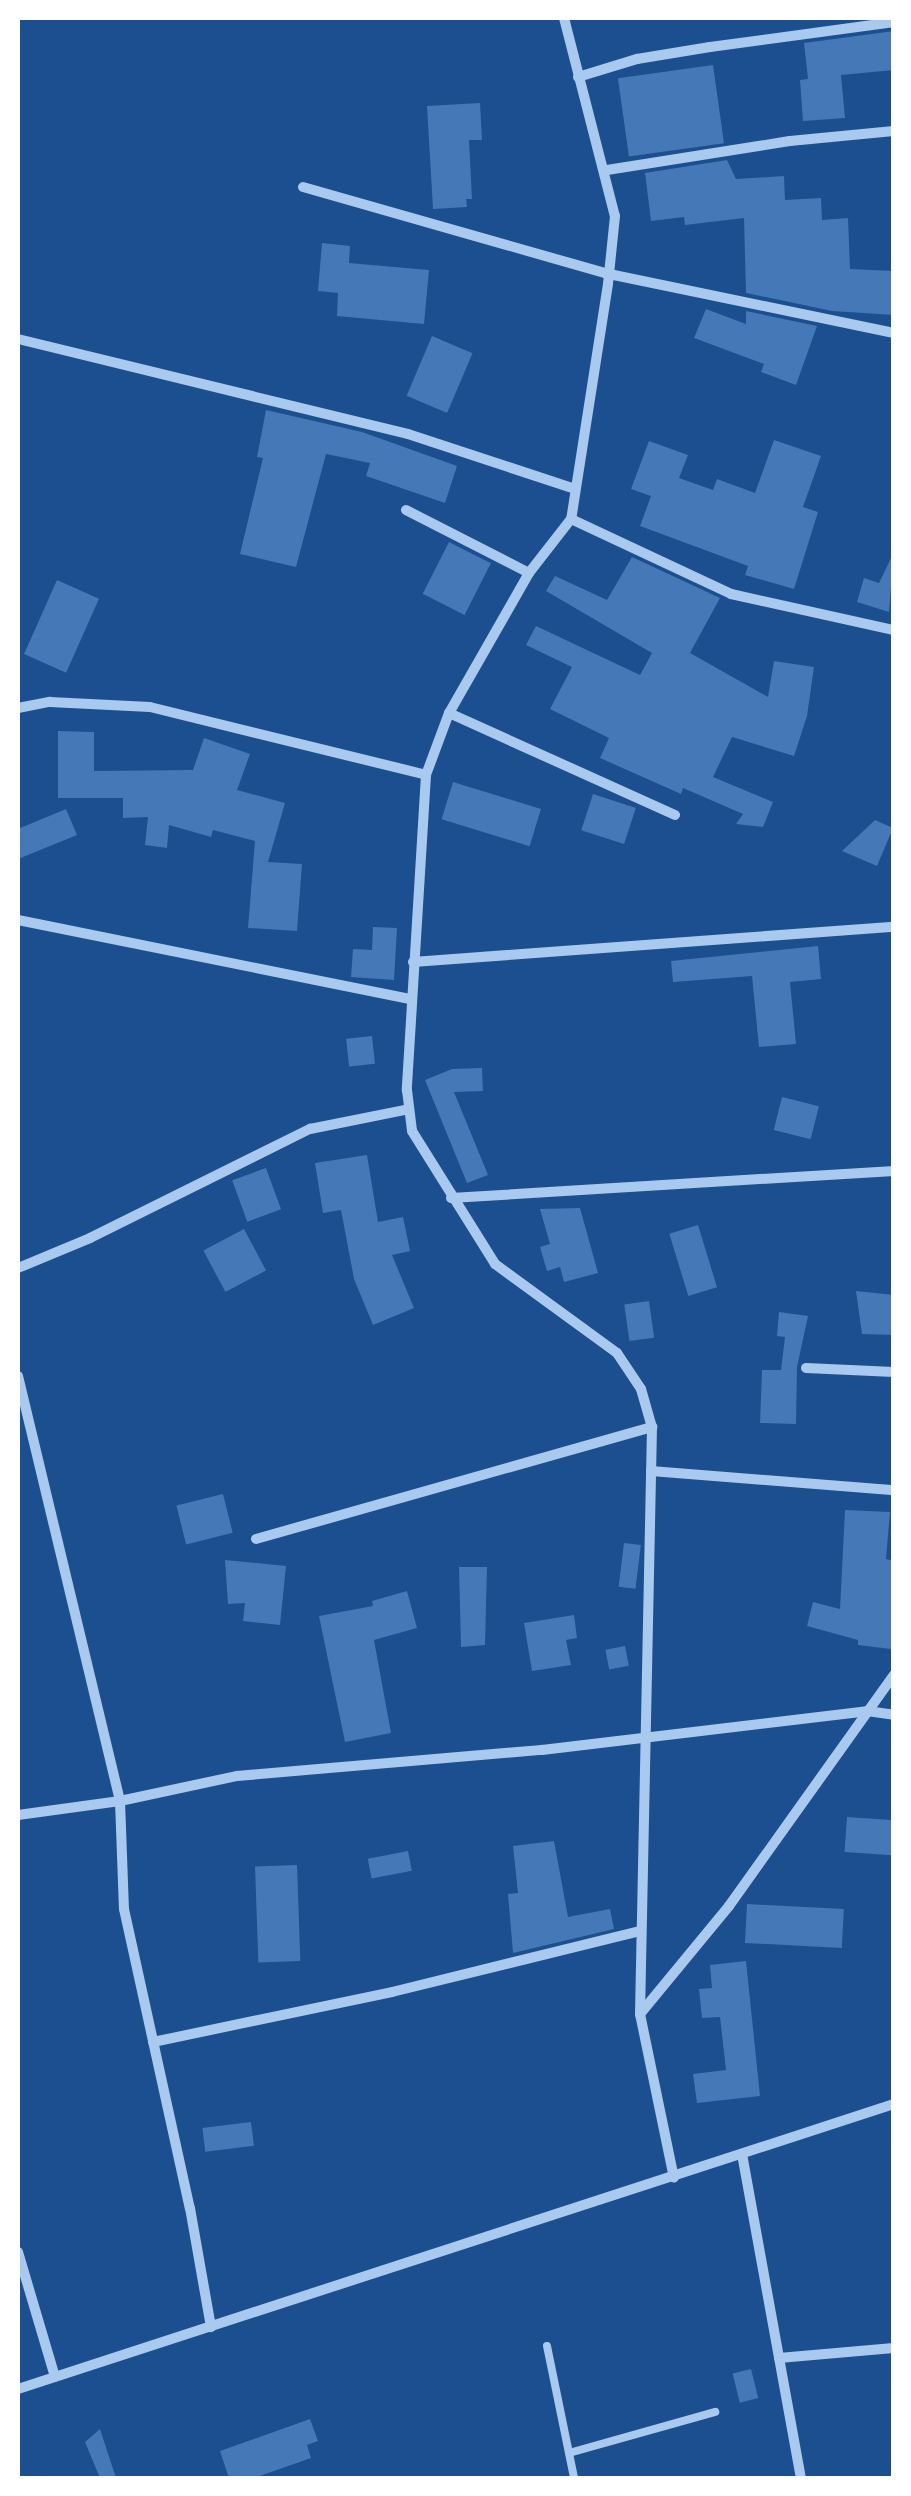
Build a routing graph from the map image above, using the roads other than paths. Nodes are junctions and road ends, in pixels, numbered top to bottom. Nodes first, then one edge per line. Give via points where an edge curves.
1 (564, 18) edge
2 (894, 22) edge
3 (578, 76) junction
4 (894, 131) edge
5 (607, 170) junction
6 (302, 188) dead end
7 (610, 274) junction
8 (894, 333) edge
9 (18, 339) edge
10 (575, 488) junction
11 (406, 510) dead end
12 (570, 519) junction
13 (529, 572) junction
14 (894, 630) edge
15 (18, 708) edge
16 (450, 713) junction
17 (426, 775) junction
18 (675, 815) dead end
19 (18, 920) edge
20 (894, 927) edge
21 (413, 962) junction
22 (411, 1000) junction
23 (409, 1109) junction
24 (894, 1171) edge
25 (451, 1198) junction
26 (18, 1268) edge
27 (806, 1368) dead end
28 (894, 1372) edge
29 (18, 1376) edge
30 (652, 1427) junction
31 (651, 1470) junction
32 (894, 1490) edge
33 (256, 1540) dead end
34 (894, 1675) edge
35 (867, 1711) junction
36 (894, 1716) edge
37 (643, 1739) junction
38 (120, 1801) junction
39 (18, 1814) edge
40 (641, 1931) junction
41 (640, 2014) junction
42 (154, 2042) junction
43 (894, 2104) edge
44 (742, 2154) junction
45 (674, 2178) junction
46 (18, 2252) edge
47 (211, 2327) junction
48 (547, 2346) dead end
49 (894, 2348) edge
50 (779, 2358) junction
51 (55, 2376) junction
52 (18, 2388) edge
53 (715, 2412) dead end
54 (569, 2453) junction
55 (574, 2478) edge
56 (801, 2478) edge

1 - 3 street
2 - 3 street via 692,50
3 - 5 street
4 - 5 street
5 - 7 street via 615,216
6 - 7 street
7 - 8 street
7 - 10 street
9 - 10 street via 408,434
10 - 12 street
11 - 13 street
12 - 13 street
12 - 14 street via 731,594
13 - 16 street
15 - 17 street via 50,702 150,707
16 - 17 street
16 - 18 street
17 - 21 street
19 - 22 street
20 - 21 street
21 - 22 street
22 - 23 street
23 - 25 street via 412,1131
23 - 26 street via 310,1129
24 - 25 street
25 - 30 street via 495,1264 617,1353 641,1389
27 - 28 street
29 - 38 street
30 - 31 street
30 - 33 street
31 - 32 street
31 - 37 street
34 - 35 street
35 - 36 street
35 - 37 street
35 - 41 street via 729,1906
37 - 38 street via 237,1776
37 - 40 street
38 - 39 street
38 - 42 street via 124,1909
40 - 41 street
40 - 42 street
41 - 45 street
42 - 47 street
43 - 44 street
44 - 45 street
44 - 50 street
45 - 47 street
46 - 51 street
47 - 51 street
48 - 54 lane
49 - 50 street
50 - 56 street
51 - 52 street
53 - 54 lane
54 - 55 lane

